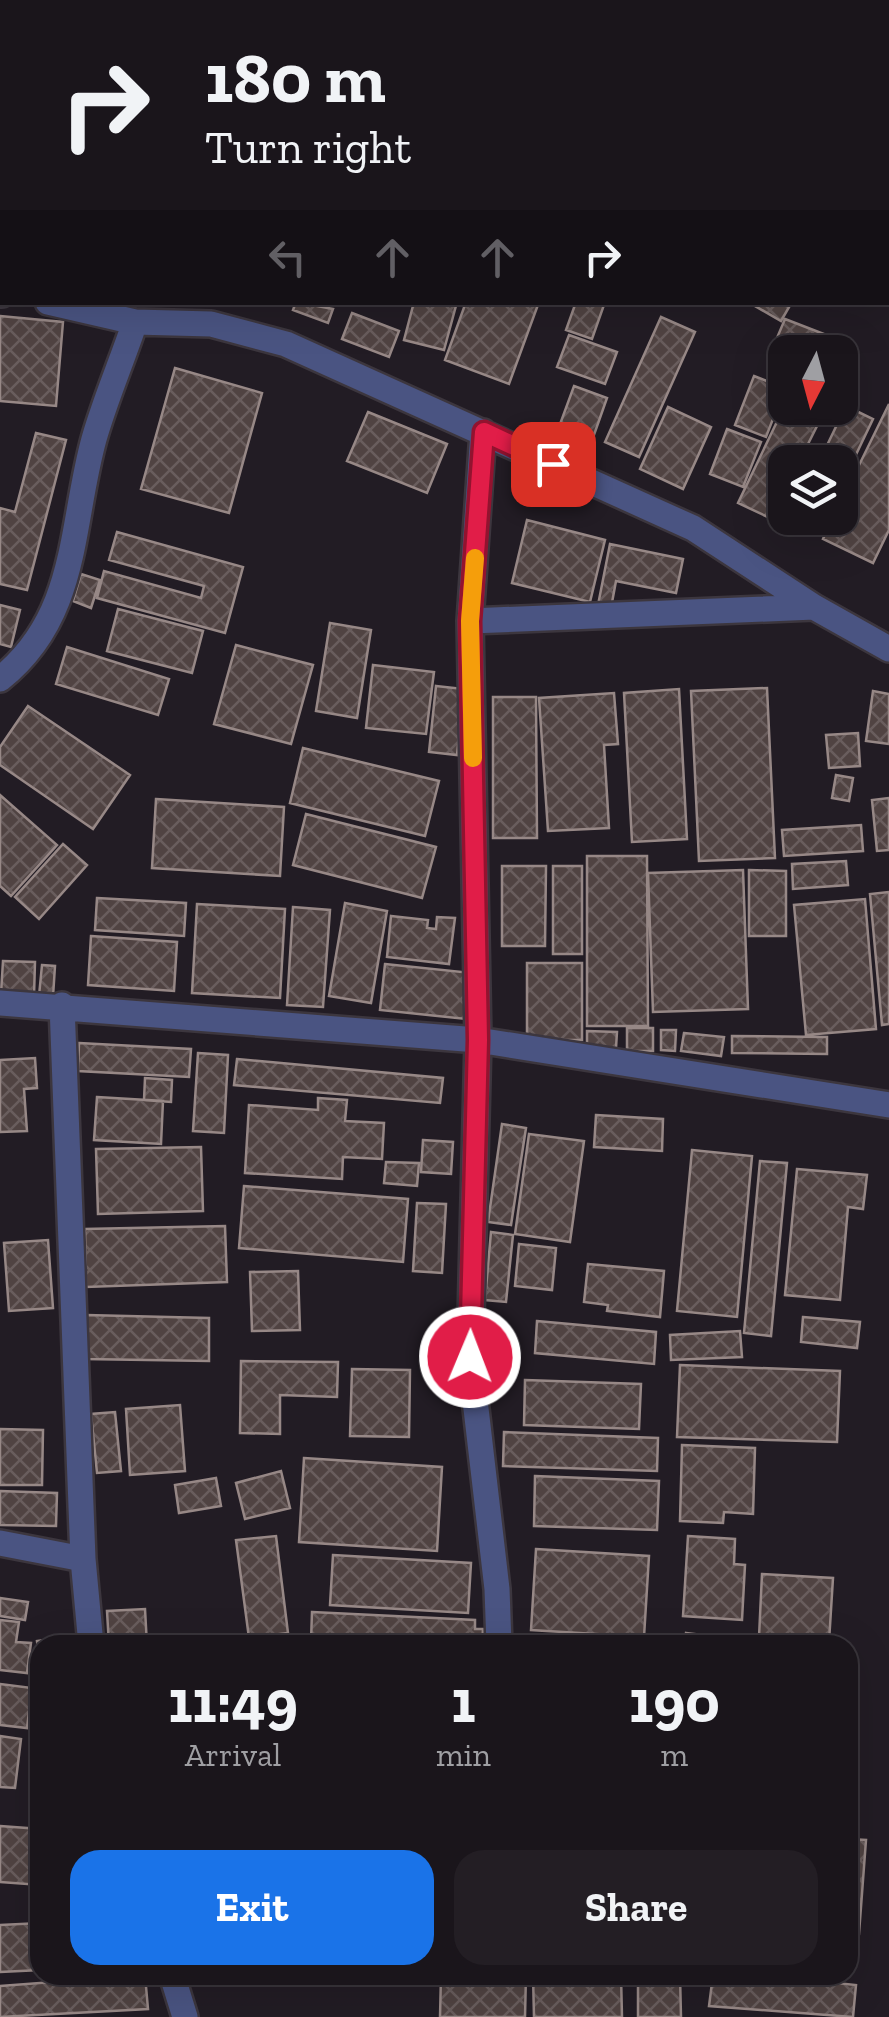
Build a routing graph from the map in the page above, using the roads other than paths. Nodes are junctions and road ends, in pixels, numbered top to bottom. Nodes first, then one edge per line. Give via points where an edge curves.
1 (61, 305) edge
2 (135, 322) junction
3 (484, 432) junction
4 (814, 607) junction
5 (470, 621) junction
6 (889, 649) edge
7 (0, 679) edge
8 (0, 1003) edge
9 (62, 1005) junction
10 (478, 1040) junction
11 (889, 1105) edge
12 (0, 1542) edge
13 (82, 1559) junction
14 (90, 1635) edge
15 (499, 1635) edge
16 (175, 1985) edge
17 (186, 2017) edge

1 - 2 street
2 - 3 street via 210,324 286,344
2 - 7 street via 93,442 77,540 46,630
3 - 4 street via 693,528
3 - 5 street
4 - 5 street
4 - 6 street
5 - 10 street
8 - 9 street
9 - 10 street
9 - 13 street
10 - 11 street
10 - 15 street via 470,1357
12 - 13 street
13 - 14 street
16 - 17 street

